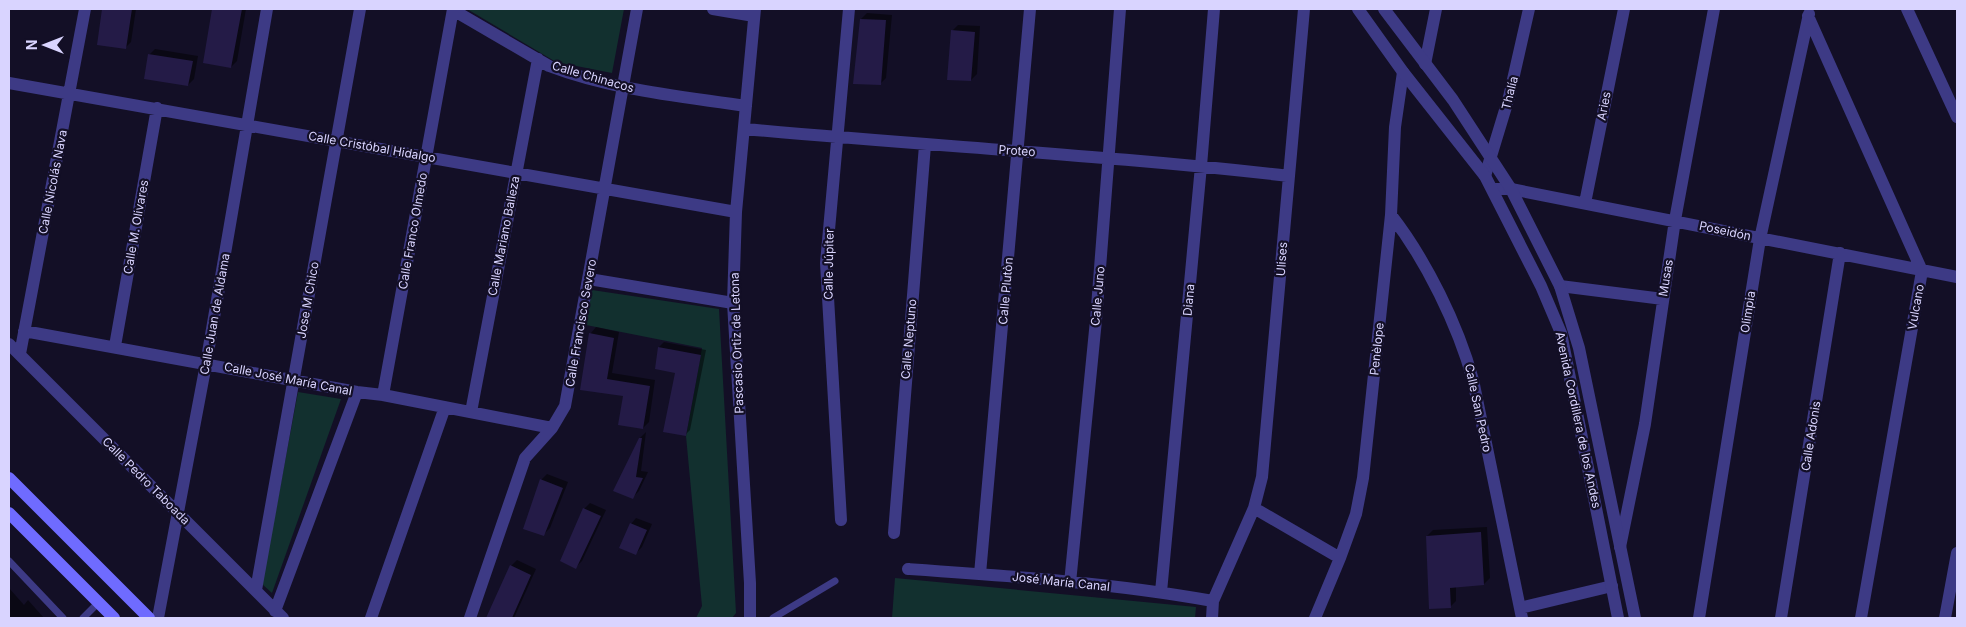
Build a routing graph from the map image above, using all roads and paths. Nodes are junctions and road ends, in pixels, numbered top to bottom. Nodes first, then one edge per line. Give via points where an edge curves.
1 (85, 9) edge
2 (267, 9) edge
3 (360, 9) edge
4 (638, 9) edge
5 (714, 9) edge
6 (849, 9) edge
7 (1030, 9) edge
8 (1120, 9) edge
9 (1214, 9) edge
10 (1304, 9) edge
11 (1358, 9) edge
12 (1384, 9) edge
13 (1436, 9) edge
14 (1529, 9) edge
15 (1624, 9) edge
16 (1714, 9) edge
17 (1907, 9) edge
18 (453, 10) edge
19 (754, 12) edge
20 (1809, 12) edge
21 (538, 59) junction
22 (1425, 64) junction
23 (1403, 72) junction
24 (9, 83) edge
25 (624, 88) junction
26 (70, 93) junction
27 (746, 106) junction
28 (157, 108) junction
29 (1957, 117) edge
30 (248, 125) junction
31 (745, 129) junction
32 (836, 137) junction
33 (335, 141) junction
34 (925, 145) junction
35 (1018, 151) junction
36 (426, 156) junction
37 (1110, 158) junction
38 (1491, 158) junction
39 (1201, 166) junction
40 (516, 173) junction
41 (1289, 176) junction
42 (1485, 176) junction
43 (605, 188) junction
44 (1493, 189) junction
45 (1511, 189) junction
46 (1584, 203) junction
47 (736, 212) junction
48 (1391, 215) junction
49 (1675, 220) junction
50 (1760, 239) junction
51 (1840, 253) junction
52 (1922, 271) junction
53 (1957, 277) edge
54 (589, 278) junction
55 (1560, 286) junction
56 (1663, 299) junction
57 (733, 302) junction
58 (24, 331) junction
59 (9, 344) edge
60 (115, 346) junction
61 (20, 354) junction
62 (206, 364) junction
63 (294, 380) junction
64 (357, 392) junction
65 (384, 395) junction
66 (445, 407) junction
67 (472, 412) junction
68 (552, 428) junction
69 (9, 478) edge
70 (1254, 508) junction
71 (179, 513) junction
72 (11, 520) edge
73 (841, 520) dead end
74 (894, 533) dead end
75 (1620, 547) junction
76 (1957, 553) edge
77 (1340, 558) junction
78 (9, 561) edge
79 (908, 569) dead end
80 (980, 574) junction
81 (835, 581) dead end
82 (1070, 583) junction
83 (1612, 586) junction
84 (256, 590) junction
85 (1161, 592) junction
86 (1213, 601) junction
87 (98, 603) junction
88 (1521, 613) edge
89 (279, 614) edge
90 (63, 618) edge
91 (83, 618) edge
92 (114, 618) edge
93 (148, 618) edge
94 (158, 618) edge
95 (371, 618) edge
96 (470, 618) edge
97 (750, 618) edge
98 (773, 618) edge
99 (1212, 618) edge
100 (1315, 618) edge
101 (1618, 618) edge
102 (1635, 618) edge
103 (1699, 618) edge
104 (1781, 618) edge
105 (1860, 618) edge
106 (1945, 618) edge

1 - 26 street, Calle Nicolás Nava
2 - 30 street, Calle Juan de Aldama
3 - 33 street, Jose M Chico
4 - 25 street, Calle Francisco Severo
5 - 19 street
6 - 32 street, Calle Júpiter
7 - 35 street, Calle Plutòn
8 - 37 street, Calle Juno
9 - 39 street, Diana
10 - 41 street, Ulises
11 - 23 street, Avenida Cordillera de los Andes
12 - 22 street, Avenida Cordillera de los Andes
13 - 22 street
14 - 38 street, Thalía via 1510,97
15 - 46 street, Aries
16 - 49 street, Musas
17 - 29 street
18 - 21 street, Calle Chinacos
18 - 36 street, Calle Franco Olmedo
19 - 27 street, Pascasio Ortiz de Letona
20 - 50 street, Olimpia
20 - 52 street, Vulcano
21 - 25 street, Calle Chinacos via 566,72
21 - 40 street, Calle Mariano Balleza
22 - 38 street, Avenida Cordillera de los Andes
23 - 42 street, Avenida Cordillera de los Andes
23 - 48 street, Penèlope
24 - 26 street, Calle Cristóbal Hidalgo
25 - 27 street, Calle Chinacos
25 - 43 street, Calle Francisco Severo
26 - 28 street, Calle Cristóbal Hidalgo
26 - 58 street, Calle Nicolás Nava
27 - 31 street, Pascasio Ortiz de Letona
28 - 30 street, Calle Cristóbal Hidalgo
28 - 60 street, Calle M. Olivares
30 - 33 street, Calle Cristóbal Hidalgo
30 - 62 street, Calle Juan de Aldama
31 - 32 street, Proteo
31 - 47 street, Pascasio Ortiz de Letona
32 - 34 street, Proteo
32 - 73 street, Calle Júpiter via 826,263
33 - 36 street, Calle Cristóbal Hidalgo
33 - 63 street, Jose M Chico
34 - 35 street, Proteo
34 - 74 street, Calle Neptuno
35 - 37 street, Proteo
35 - 80 street, Calle Plutòn
36 - 40 street, Calle Cristóbal Hidalgo
36 - 65 street, Calle Franco Olmedo
37 - 39 street, Proteo
37 - 82 street, Calle Juno
38 - 42 street, Thalía
38 - 45 street, Avenida Cordillera de los Andes
39 - 41 street, Proteo
39 - 85 street, Diana
40 - 43 street, Calle Cristóbal Hidalgo
40 - 67 street, Calle Mariano Balleza
41 - 70 street, Ulises via 1266,442
42 - 44 street, Avenida Cordillera de los Andes
43 - 47 street, Calle Cristóbal Hidalgo
43 - 54 street, Calle Francisco Severo
44 - 45 street, Poseidón
44 - 83 street, Avenida Cordillera de los Andes via 1542,286 1562,334
45 - 46 street, Poseidón
45 - 55 street, Avenida Cordillera de los Andes
46 - 49 street, Poseidón
47 - 57 street, Pascasio Ortiz de Letona
48 - 77 street, Penèlope via 1363,478 1356,514
48 - 88 street, Calle San Pedro via 1420,256 1467,357
49 - 50 street, Poseidón
49 - 56 street, Musas
50 - 51 street, Poseidón
50 - 103 street, Olimpia
51 - 52 street, Poseidón
51 - 104 street, Calle Adonis
52 - 53 street, Poseidón
52 - 105 street, Vulcano
54 - 57 street
54 - 68 street, Calle Francisco Severo via 568,393 563,411
55 - 56 street
55 - 75 street, Avenida Cordillera de los Andes via 1580,348
56 - 75 street, Musas via 1645,424
57 - 97 street, Pascasio Ortiz de Letona
58 - 60 street, Calle José María Canal
58 - 61 street, Calle Nicolás Nava
59 - 61 street, Calle Pedro Taboada
60 - 62 street, Calle José María Canal
61 - 71 street, Calle Pedro Taboada
62 - 63 street, Calle José María Canal
62 - 71 street, Calle Juan de Aldama
63 - 64 street, Calle José María Canal
63 - 84 street, Jose M Chico
64 - 65 street, Calle José María Canal
64 - 89 street
65 - 66 street, Calle José María Canal
66 - 67 street, Calle José María Canal
66 - 95 street
67 - 68 street, Calle José María Canal
68 - 96 street, Calle Francisco Severo via 525,458
69 - 93 main road
70 - 77 street
70 - 86 street, Ulises
71 - 84 street, Calle Pedro Taboada
71 - 94 street, Calle Juan de Aldama
72 - 87 main road
75 - 102 street, Avenida Cordillera de los Andes
76 - 106 street
77 - 100 street, Penèlope
78 - 90 lane
79 - 80 street, José María Canal
80 - 82 street, José María Canal
81 - 98 lane
82 - 85 street, José María Canal
83 - 88 street
83 - 101 street, Avenida Cordillera de los Andes
84 - 89 street, Calle Pedro Taboada
85 - 86 street, José María Canal
86 - 99 street
87 - 91 lane
87 - 92 main road

